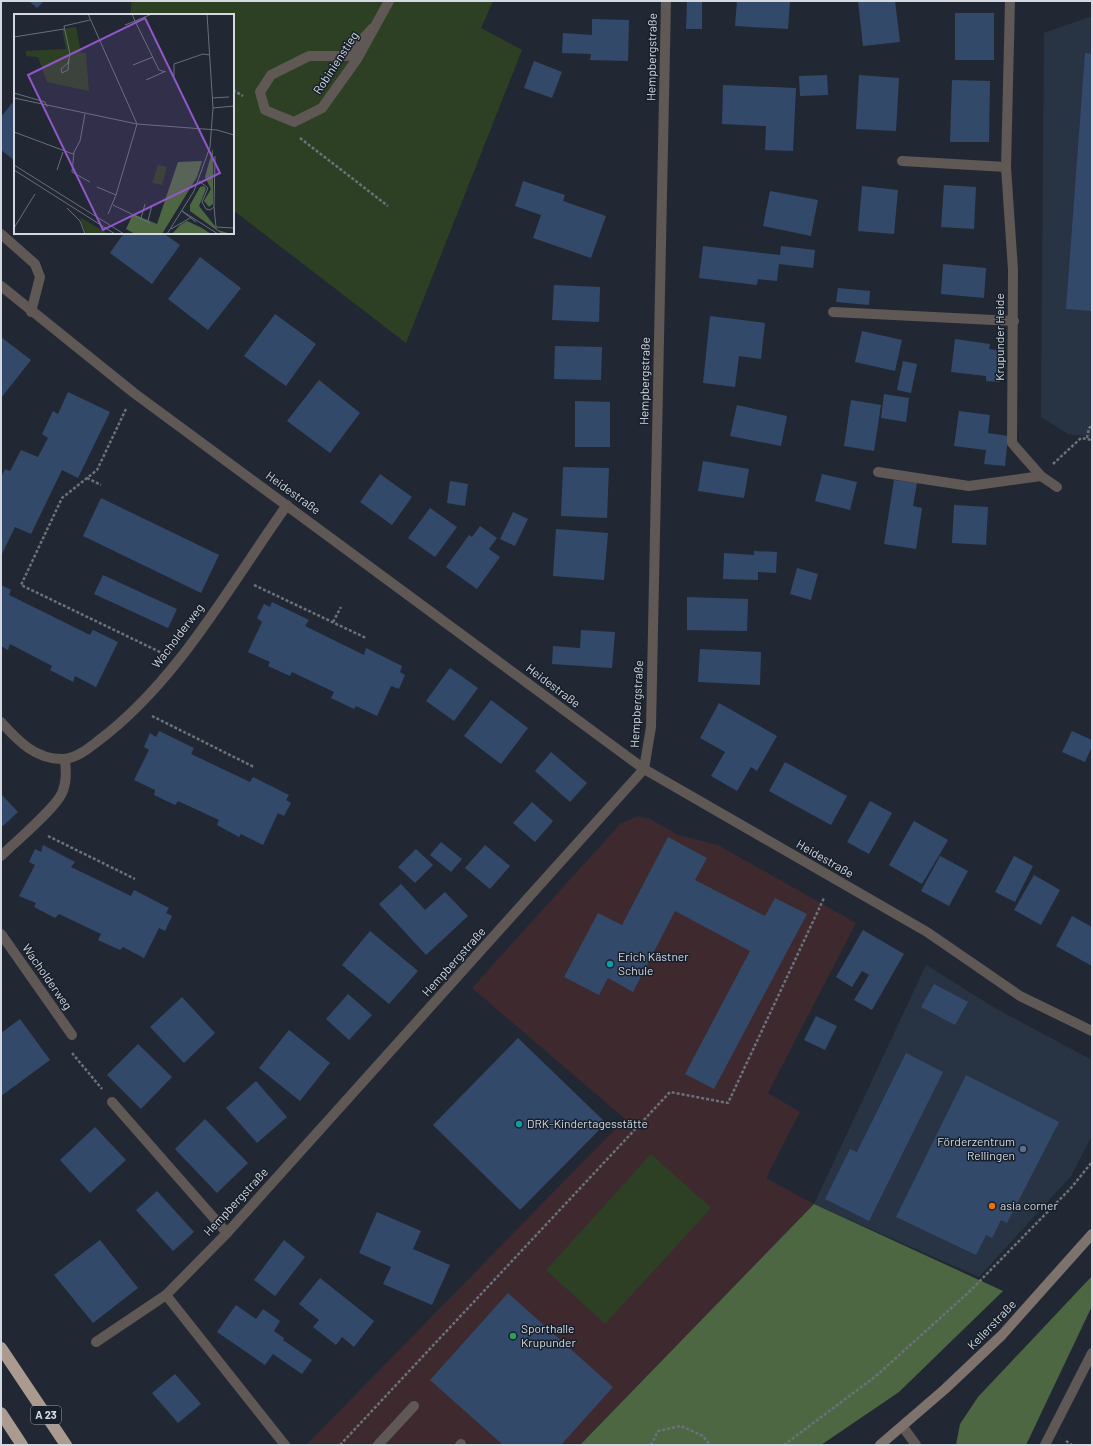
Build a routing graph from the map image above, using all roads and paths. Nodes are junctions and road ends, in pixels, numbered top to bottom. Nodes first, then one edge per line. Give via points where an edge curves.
1 (389, 1) edge
2 (666, 1) edge
3 (1010, 1) edge
4 (373, 28) junction
5 (234, 91) edge
6 (264, 110) junction
7 (295, 134) dead end
8 (902, 161) dead end
9 (1006, 167) junction
10 (388, 206) dead end
11 (1, 234) edge
12 (1, 286) edge
13 (31, 312) junction
14 (833, 312) dead end
15 (1014, 321) junction
16 (134, 393) junction
17 (1092, 426) edge
18 (1087, 438) junction
19 (1092, 440) edge
20 (878, 472) dead end
21 (1041, 476) junction
22 (87, 478) junction
23 (101, 485) dead end
24 (1057, 487) dead end
25 (287, 505) junction
26 (237, 577) junction
27 (341, 607) dead end
28 (333, 622) junction
29 (366, 638) dead end
30 (178, 661) junction
31 (136, 707) junction
32 (1, 722) edge
33 (65, 759) junction
34 (254, 767) dead end
35 (644, 769) junction
36 (30, 828) junction
37 (1, 856) edge
38 (135, 879) dead end
39 (824, 898) dead end
40 (1, 934) edge
41 (1092, 1031) edge
42 (72, 1035) joint
43 (112, 1102) joint
44 (1092, 1162) edge
45 (227, 1233) junction
46 (1092, 1234) edge
47 (166, 1295) junction
48 (96, 1342) dead end
49 (1, 1348) edge
50 (1092, 1353) edge
51 (414, 1406) dead end
52 (1, 1413) edge
53 (902, 1427) junction
54 (22, 1445) edge
55 (66, 1445) edge
56 (285, 1445) edge
57 (340, 1445) edge
58 (378, 1445) edge
59 (650, 1445) edge
60 (710, 1445) edge
61 (784, 1445) edge
62 (880, 1445) edge
63 (916, 1445) edge
64 (1045, 1445) edge

1 - 4 street, Robinienstieg
2 - 35 street, Hempbergstraße via 651,727
3 - 9 street, Krupunder Heide
4 - 6 street, Robinienstieg via 347,56 309,56 271,75 260,92
4 - 6 street, Robinienstieg via 356,59 322,108 294,122
5 - 6 path
7 - 10 path
8 - 9 street
9 - 15 street, Krupunder Heide
11 - 13 street via 35,264 40,277
12 - 13 street, Heidestraße
13 - 16 street, Heidestraße
14 - 15 street
15 - 21 street, Krupunder Heide via 1012,443
16 - 22 path via 97,470
16 - 25 street, Heidestraße
17 - 18 path
18 - 19 path
18 - 21 path via 1075,443
20 - 21 street via 969,486
21 - 24 street, Krupunder Heide
22 - 23 path
22 - 30 path via 62,498 21,585
25 - 26 street, Wacholderweg
25 - 35 street, Heidestraße
26 - 28 path
26 - 30 street, Wacholderweg
27 - 28 path
28 - 29 path
30 - 31 street, Wacholderweg
31 - 33 street, Wacholderweg via 112,731 83,752
31 - 34 path
32 - 33 street, Wacholderweg via 32,752 50,758
33 - 36 street via 66,780 62,794
35 - 41 street, Heidestraße via 927,932 1020,996
35 - 45 street, Hempbergstraße
36 - 37 street
36 - 38 path
39 - 57 path via 728,1103 670,1092
40 - 42 street, Wacholderweg
42 - 43 path via 71,1051
43 - 45 street
44 - 61 path via 1071,1188 969,1292 876,1376
45 - 47 street, Hempbergstraße
46 - 53 main road, Kellerstraße via 1002,1335
47 - 48 street, Hempbergstraße
47 - 56 street
49 - 55 highway, A 23
50 - 64 street
51 - 58 street
52 - 54 highway
53 - 62 main road, Kellerstraße
53 - 63 street
59 - 60 path via 658,1431 681,1426 703,1436

